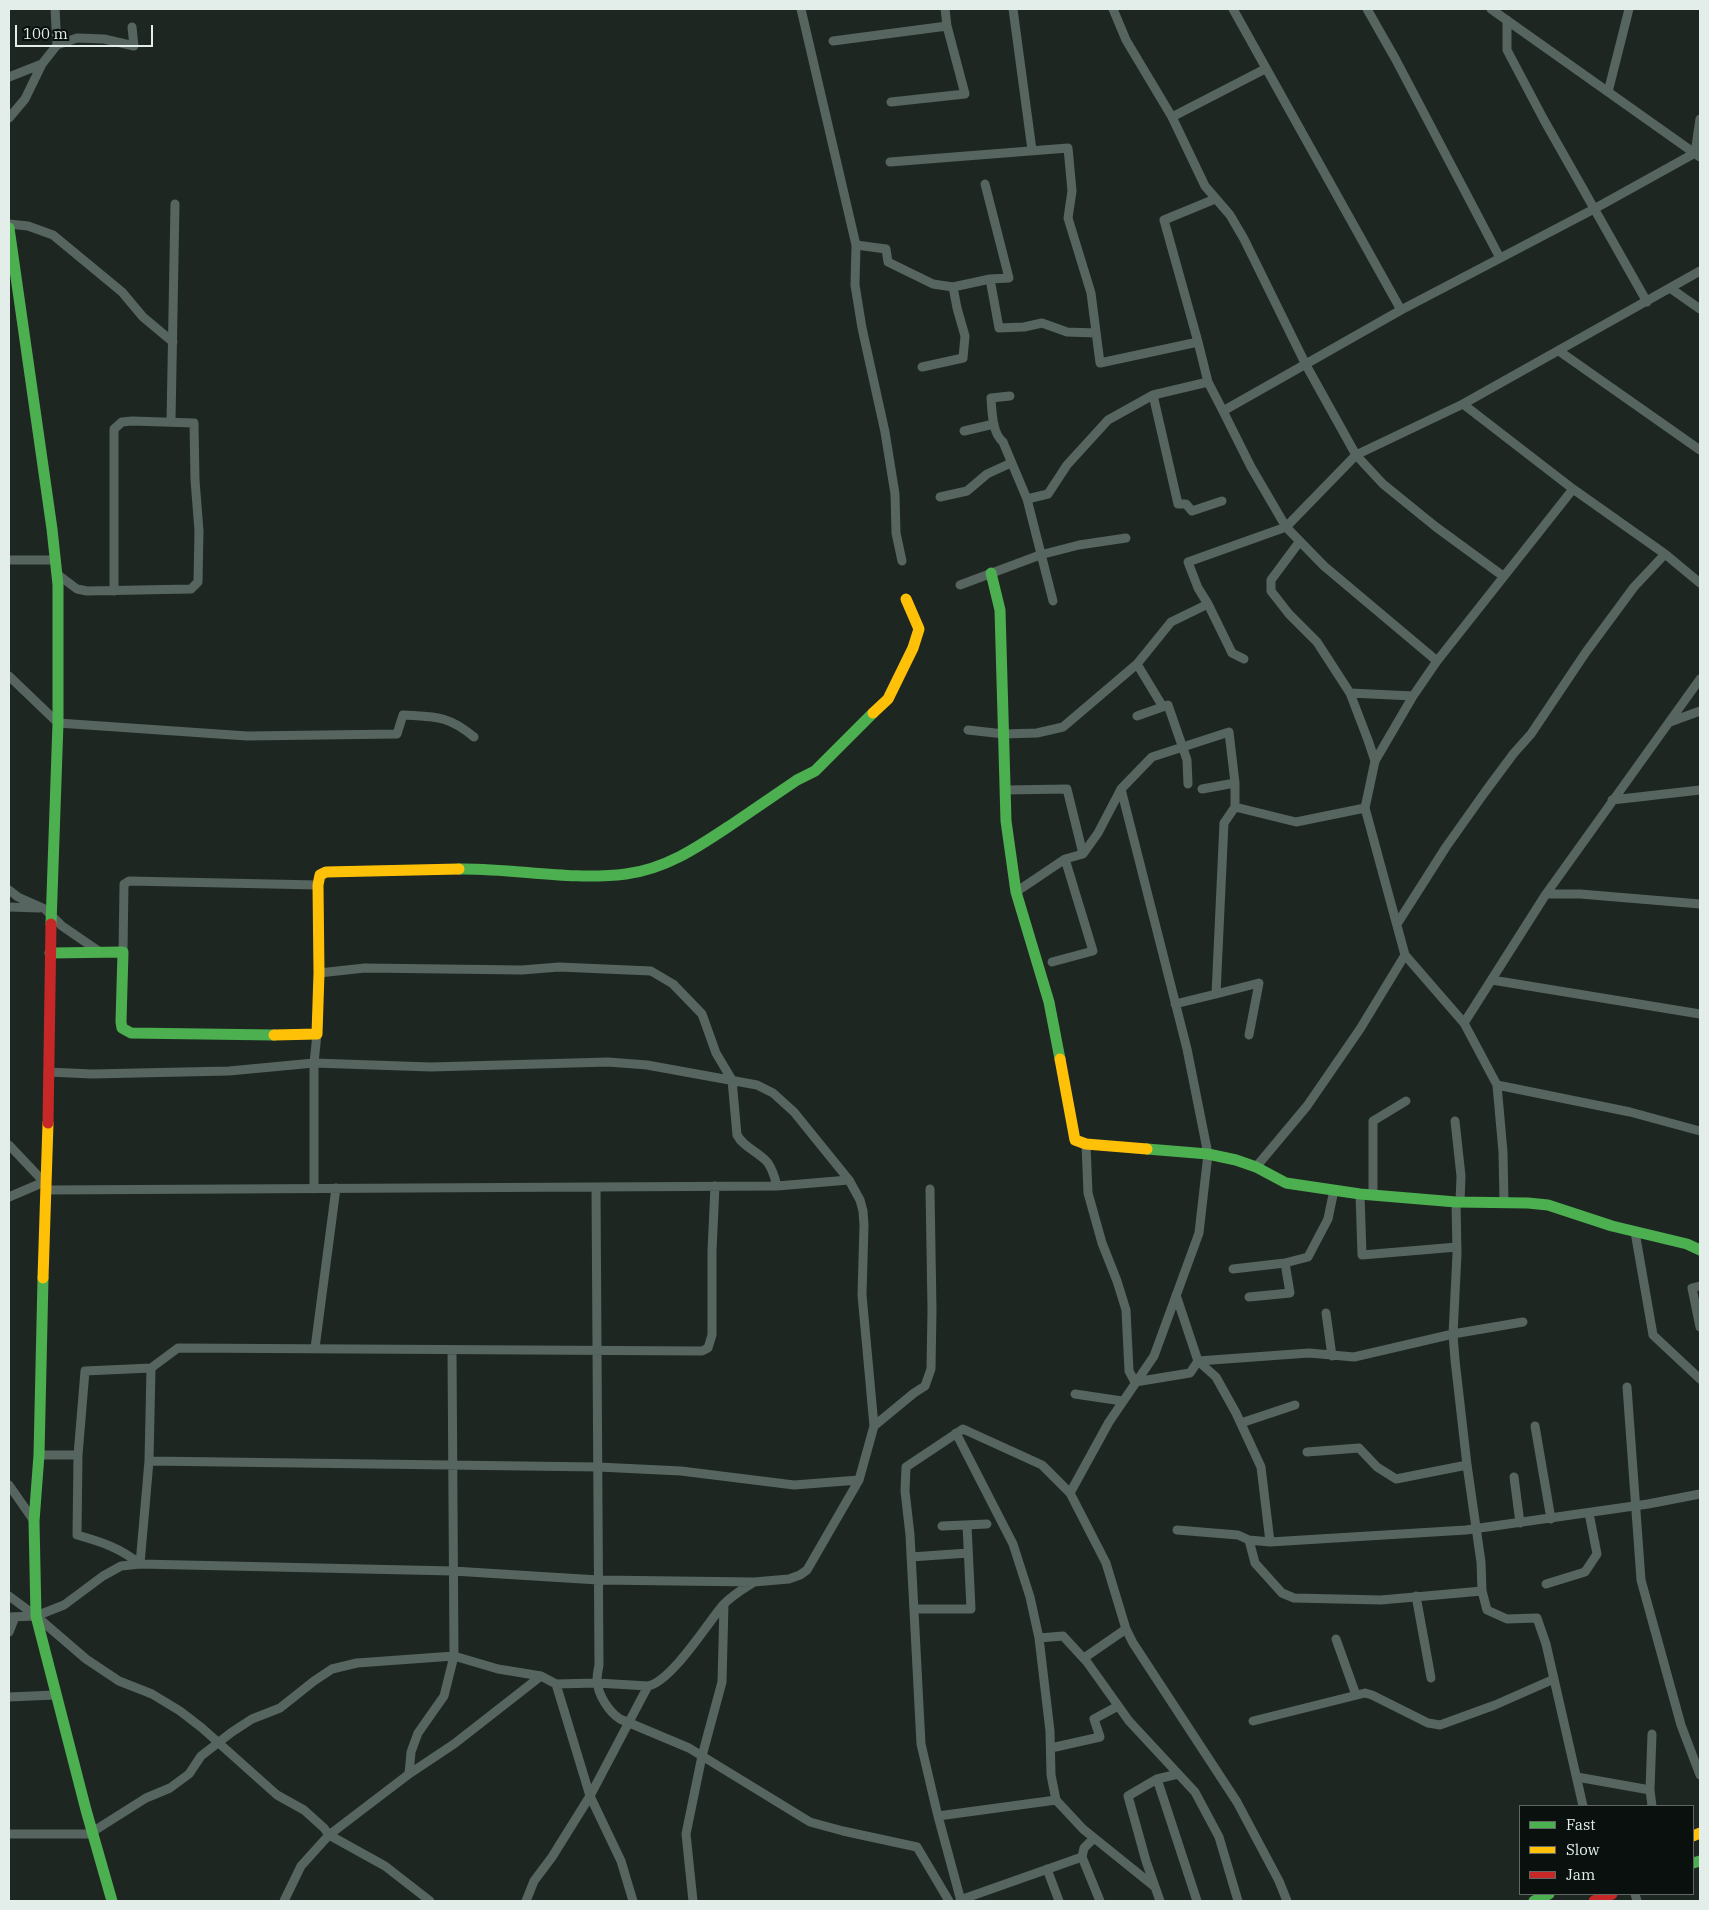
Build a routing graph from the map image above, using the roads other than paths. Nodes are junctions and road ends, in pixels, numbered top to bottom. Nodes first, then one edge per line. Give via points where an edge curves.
1 (55, 9) edge
2 (801, 9) edge
3 (945, 9) edge
4 (1014, 9) edge
5 (1113, 9) edge
6 (1233, 9) edge
7 (1367, 9) edge
8 (1491, 9) edge
9 (1629, 9) edge
10 (1507, 20) junction
11 (947, 26) junction
12 (132, 28) dead end
13 (833, 41) dead end
14 (57, 45) junction
15 (42, 64) junction
16 (1265, 68) junction
17 (9, 77) edge
18 (1608, 92) junction
19 (891, 102) dead end
20 (1172, 117) junction
21 (9, 118) edge
22 (1700, 119) edge
23 (1032, 150) junction
24 (1697, 155) edge
25 (890, 162) dead end
26 (985, 184) dead end
27 (1215, 199) junction
28 (174, 204) dead end
29 (1594, 209) junction
30 (9, 224) edge
31 (9, 229) edge
32 (856, 244) junction
33 (1500, 258) junction
34 (1700, 271) edge
35 (990, 279) junction
36 (953, 286) junction
37 (1670, 288) junction
38 (1647, 302) junction
39 (1401, 310) junction
40 (1700, 310) edge
41 (1096, 333) junction
42 (173, 342) junction
43 (1198, 342) junction
44 (1559, 350) junction
45 (1306, 365) junction
46 (922, 367) dead end
47 (1208, 382) junction
48 (1010, 396) dead end
49 (1153, 396) junction
50 (1463, 404) junction
51 (1223, 411) junction
52 (170, 421) junction
53 (994, 424) junction
54 (964, 431) dead end
55 (1700, 450) edge
56 (1356, 455) junction
57 (1011, 463) junction
58 (1573, 489) junction
59 (940, 497) dead end
60 (1027, 499) junction
61 (1222, 501) dead end
62 (1286, 527) junction
63 (1126, 538) dead end
64 (1300, 541) junction
65 (1665, 554) junction
66 (1040, 555) junction
67 (9, 560) edge
68 (56, 560) junction
69 (902, 561) dead end
70 (991, 573) junction
71 (57, 574) junction
72 (1503, 576) junction
73 (1700, 583) edge
74 (960, 585) dead end
75 (114, 591) junction
76 (906, 599) dead end
77 (1053, 601) dead end
78 (1208, 604) junction
79 (1244, 659) dead end
80 (1437, 661) junction
81 (1137, 664) junction
82 (9, 676) edge
83 (1700, 679) edge
84 (1350, 693) junction
85 (1413, 696) junction
86 (1163, 707) junction
87 (1700, 711) edge
88 (1137, 716) dead end
89 (1669, 723) junction
90 (58, 724) junction
91 (968, 730) dead end
92 (1004, 734) junction
93 (474, 737) dead end
94 (1183, 747) junction
95 (1375, 761) junction
96 (1235, 783) junction
97 (1188, 784) dead end
98 (1121, 789) junction
99 (1202, 789) dead end
100 (1005, 790) junction
101 (1700, 790) edge
102 (1612, 800) junction
103 (1235, 807) junction
104 (1365, 808) junction
105 (1083, 854) junction
106 (1065, 859) junction
107 (318, 884) junction
108 (9, 890) edge
109 (1016, 892) junction
110 (1546, 894) junction
111 (1700, 904) edge
112 (9, 907) edge
113 (49, 911) junction
114 (1397, 924) junction
115 (100, 952) junction
116 (123, 952) junction
117 (50, 953) junction
118 (1405, 955) junction
119 (1052, 962) dead end
120 (319, 972) junction
121 (1492, 980) junction
122 (1216, 994) junction
123 (1175, 1004) junction
124 (1700, 1014) edge
125 (1464, 1023) junction
126 (317, 1034) junction
127 (1249, 1035) dead end
128 (314, 1063) junction
129 (48, 1072) junction
130 (732, 1080) junction
131 (1497, 1085) junction
132 (1406, 1101) dead end
133 (1455, 1120) dead end
134 (1700, 1131) edge
135 (1086, 1144) junction
136 (9, 1145) edge
137 (1208, 1154) junction
138 (1256, 1167) junction
139 (850, 1180) junction
140 (46, 1186) junction
141 (715, 1186) junction
142 (778, 1186) junction
143 (596, 1187) junction
144 (314, 1188) junction
145 (336, 1188) junction
146 (930, 1189) dead end
147 (1334, 1190) junction
148 (1360, 1194) junction
149 (1373, 1195) junction
150 (9, 1197) edge
151 (1458, 1202) junction
152 (1504, 1203) junction
153 (1635, 1232) junction
154 (1458, 1247) junction
155 (1700, 1250) edge
156 (1285, 1263) junction
157 (1233, 1269) dead end
158 (1700, 1286) edge
159 (1176, 1295) junction
160 (1249, 1297) dead end
161 (1326, 1313) dead end
162 (1523, 1322) dead end
163 (1700, 1326) edge
164 (1453, 1334) junction
165 (315, 1348) junction
166 (452, 1350) junction
167 (597, 1350) junction
168 (1332, 1356) junction
169 (1198, 1361) junction
170 (151, 1368) junction
171 (1700, 1379) edge
172 (1135, 1382) junction
173 (1627, 1387) dead end
174 (1075, 1394) dead end
175 (1122, 1401) junction
176 (1295, 1405) dead end
177 (1241, 1423) junction
178 (874, 1426) junction
179 (1535, 1426) dead end
180 (956, 1433) junction
181 (1308, 1452) dead end
182 (39, 1455) junction
183 (78, 1455) junction
184 (149, 1461) junction
185 (452, 1465) junction
186 (1467, 1465) junction
187 (598, 1467) junction
188 (1514, 1478) dead end
189 (859, 1480) junction
190 (9, 1485) edge
191 (1070, 1493) junction
192 (1700, 1494) edge
193 (1636, 1506) junction
194 (1589, 1513) junction
195 (1551, 1519) junction
196 (34, 1521) junction
197 (1520, 1523) junction
198 (987, 1524) dead end
199 (967, 1525) junction
200 (942, 1526) dead end
201 (1476, 1529) junction
202 (1177, 1530) dead end
203 (1248, 1540) junction
204 (1270, 1542) junction
205 (968, 1553) junction
206 (911, 1557) junction
207 (140, 1564) junction
208 (453, 1571) junction
209 (598, 1580) junction
210 (754, 1582) junction
211 (1546, 1584) dead end
212 (1482, 1591) junction
213 (9, 1596) edge
214 (1416, 1596) junction
215 (724, 1604) junction
216 (914, 1609) junction
217 (36, 1616) junction
218 (12, 1617) edge
219 (1126, 1629) junction
220 (9, 1632) edge
221 (1039, 1638) junction
222 (1336, 1639) dead end
223 (454, 1656) junction
224 (1084, 1658) junction
225 (541, 1676) junction
226 (1431, 1678) dead end
227 (1554, 1679) junction
228 (597, 1683) junction
229 (556, 1684) junction
230 (648, 1686) junction
231 (55, 1695) junction
232 (1356, 1695) junction
233 (9, 1697) edge
234 (1118, 1706) junction
235 (1253, 1721) dead end
236 (629, 1723) junction
237 (1652, 1734) dead end
238 (218, 1743) junction
239 (1051, 1748) junction
240 (702, 1756) junction
241 (409, 1774) junction
242 (1178, 1774) junction
243 (1700, 1775) edge
244 (1577, 1777) junction
245 (1158, 1779) junction
246 (1650, 1790) junction
247 (590, 1796) junction
248 (1056, 1800) junction
249 (1583, 1805) edge
250 (1652, 1805) edge
251 (938, 1816) junction
252 (92, 1832) junction
253 (9, 1834) edge
254 (329, 1835) junction
255 (1094, 1838) junction
256 (1082, 1857) junction
257 (1047, 1870) junction
258 (1155, 1887) junction
259 (1547, 1895) edge
260 (1609, 1895) edge
261 (112, 1901) edge
262 (284, 1901) edge
263 (430, 1901) edge
264 (526, 1901) edge
265 (632, 1901) edge
266 (693, 1901) edge
267 (948, 1901) edge
268 (961, 1901) edge
269 (1059, 1901) edge
270 (1100, 1901) edge
271 (1160, 1901) edge
272 (1197, 1901) edge
273 (1238, 1901) edge
274 (1287, 1901) edge
275 (1534, 1901) edge
276 (1594, 1901) edge

1 - 14 street
2 - 32 street
3 - 11 street
4 - 23 street
5 - 20 street via 1126,40
6 - 16 street
7 - 33 street
8 - 10 street
9 - 18 street
10 - 18 street
10 - 29 street via 1506,50
11 - 13 street
11 - 19 street via 964,94
12 - 14 street via 134,46 104,39 77,38
14 - 15 street
15 - 17 street
15 - 21 street via 25,99
16 - 20 street
16 - 39 street
18 - 24 street
20 - 27 street via 1205,186
22 - 24 street
23 - 25 street
23 - 41 street via 1068,148 1072,191 1068,218 1091,293
24 - 29 street
26 - 35 street via 1009,278
27 - 43 street via 1164,220
27 - 45 street via 1230,215 1244,239
28 - 42 street
29 - 33 street
29 - 38 street
30 - 42 street via 28,226 53,235 122,292 143,317
31 - 68 main road
32 - 36 street via 886,249 888,262 933,284
32 - 69 street via 855,285 885,432
33 - 39 street
34 - 37 street
35 - 36 street
35 - 41 street via 999,328 1042,323 1067,332
36 - 46 street via 965,336 963,358
37 - 38 street
37 - 40 street
38 - 44 street
39 - 45 street
41 - 43 street via 1100,363
42 - 52 street
43 - 47 street
44 - 50 street
44 - 55 street
45 - 51 street
45 - 56 street
47 - 49 street
47 - 51 street
48 - 53 street via 991,398
49 - 60 street via 1108,420 1067,464 1048,494
49 - 61 street via 1178,504 1186,504 1192,510
50 - 56 street
50 - 58 street
51 - 62 street
52 - 75 street via 122,422 114,429
52 - 75 street via 194,423 198,582 191,589
53 - 54 street
53 - 57 street
56 - 62 street
56 - 72 street via 1383,484
57 - 59 street via 987,474 967,491
57 - 60 street
58 - 65 street
58 - 72 street
60 - 66 street
62 - 64 street
62 - 78 street via 1188,562
63 - 66 street
64 - 80 street via 1324,566
64 - 84 street via 1271,580 1271,591 1289,614 1313,636
65 - 73 street
65 - 114 street via 1634,587 1586,652 1532,734 1514,752 1446,847
66 - 70 street
66 - 77 street
67 - 68 street
68 - 71 main road
70 - 74 street
70 - 92 main road via 1000,610
71 - 75 street via 77,589
71 - 90 main road
72 - 80 street
76 - 107 main road via 919,629 888,699 814,772 671,862 637,872 609,875 480,868 326,872 320,875
78 - 79 street via 1232,653
78 - 81 street via 1171,622
80 - 85 street
81 - 86 street
81 - 92 street via 1063,727 1037,733
82 - 90 street
83 - 89 street
84 - 85 street
84 - 95 street
85 - 95 street
86 - 88 street
86 - 94 street via 1168,705
87 - 89 street
89 - 102 street
90 - 93 street via 247,736 397,734 403,715 440,717 460,725
90 - 113 main road
91 - 92 street
92 - 100 main road
94 - 96 street via 1228,732
94 - 97 street
94 - 98 street via 1152,757
95 - 104 street
96 - 99 street
96 - 103 street
98 - 105 street
98 - 123 street
100 - 105 street via 1067,789
100 - 109 main road
101 - 102 street
102 - 110 street
103 - 104 street via 1296,822
103 - 122 street via 1224,823
104 - 114 street
105 - 106 street
106 - 109 street
106 - 119 street via 1093,951
107 - 116 street via 129,881 124,884
107 - 120 main road
108 - 113 street
109 - 135 main road via 1049,1002 1075,1140
110 - 111 street
110 - 121 street
112 - 113 street
113 - 115 street via 62,926
113 - 117 main road
114 - 118 street
115 - 116 main road
115 - 117 main road
116 - 126 main road via 121,1022 122,1028 131,1033
117 - 129 main road
118 - 125 street
118 - 138 street via 1360,1029 1307,1106
120 - 126 main road
120 - 130 street via 365,968 522,970 558,967 651,971 673,984 702,1014 716,1054
121 - 124 street
121 - 125 street
122 - 123 street
122 - 127 street via 1259,983
123 - 137 street
125 - 131 street
126 - 128 street
128 - 129 street via 229,1071
128 - 130 street via 430,1068 608,1062
128 - 144 street
129 - 140 main road
130 - 139 street via 757,1084 773,1093 794,1112
130 - 142 street via 737,1136 769,1165
131 - 134 street via 1630,1112
131 - 152 street via 1503,1143
132 - 149 street via 1374,1121
133 - 151 street via 1461,1176
135 - 137 main road
135 - 172 street via 1088,1193 1126,1310 1129,1371
136 - 140 street
137 - 138 main road
137 - 159 street via 1199,1233
138 - 147 main road via 1286,1183
139 - 142 street
139 - 178 street via 863,1211 862,1295
140 - 144 street
140 - 150 street
140 - 182 main road
141 - 142 street
141 - 143 street
141 - 167 street via 712,1335 708,1348 702,1351
143 - 145 street
143 - 167 street
144 - 145 street
145 - 165 street
146 - 178 street via 931,1369 925,1386
147 - 148 main road
147 - 156 street via 1328,1220 1308,1257
148 - 149 main road
148 - 154 street via 1362,1255
149 - 151 main road
151 - 152 main road
151 - 154 street
152 - 153 main road via 1548,1206
153 - 155 main road
153 - 171 street via 1653,1335
154 - 164 street
156 - 157 street
156 - 160 street via 1290,1293
158 - 163 street via 1692,1288
159 - 169 street
159 - 172 street via 1154,1356
161 - 168 street
162 - 164 street
164 - 168 street via 1354,1358
164 - 186 street
165 - 166 street
165 - 170 street via 178,1348
166 - 167 street
166 - 185 street
167 - 187 street
168 - 169 street via 1309,1353
169 - 172 street via 1190,1373
169 - 177 street via 1216,1377
170 - 183 street via 85,1371
170 - 184 street
172 - 175 street
173 - 193 street
174 - 175 street
175 - 191 street
176 - 177 street
177 - 204 street via 1261,1467
178 - 189 street
179 - 195 street
180 - 191 street via 963,1429 1042,1465
180 - 206 street via 906,1467
180 - 221 street via 1014,1544
181 - 186 street via 1359,1448 1377,1467 1396,1479
182 - 183 street
182 - 196 main road
183 - 207 street via 77,1535 113,1546
184 - 185 street
184 - 207 street
185 - 187 street
185 - 208 street
186 - 201 street
187 - 189 street via 681,1471 794,1485
187 - 209 street
188 - 197 street
189 - 210 street via 807,1570 789,1579
190 - 196 street
191 - 219 street via 1106,1563
192 - 193 street
193 - 194 street
193 - 243 street via 1642,1580 1681,1725
194 - 195 street
194 - 211 street via 1597,1554 1584,1572
195 - 197 street
196 - 217 main road
197 - 201 street
198 - 199 street
199 - 200 street
199 - 205 street
201 - 204 street
201 - 212 street
202 - 203 street via 1238,1535
203 - 204 street
203 - 214 street via 1255,1563 1282,1593 1294,1598 1381,1600
205 - 206 street
205 - 216 street via 971,1609
206 - 216 street
207 - 208 street
207 - 217 street via 121,1566 64,1605
208 - 209 street
208 - 223 street
209 - 210 street
209 - 228 street
210 - 215 street
212 - 214 street
212 - 227 street via 1487,1610 1507,1619 1537,1618
213 - 217 street
214 - 226 street
215 - 230 street via 670,1672
215 - 240 street via 722,1682
216 - 251 street via 921,1744
217 - 218 street
217 - 231 main road
217 - 238 street via 86,1659 119,1681 152,1694 180,1711
218 - 220 street
219 - 224 street
219 - 274 street via 1237,1802
221 - 224 street via 1063,1636
221 - 239 street
222 - 232 street
223 - 225 street via 498,1669
223 - 238 street via 357,1663 332,1669 280,1708 252,1719
223 - 241 street via 444,1696 418,1733 411,1752
224 - 234 street
225 - 229 street
225 - 241 street via 454,1744
227 - 232 street via 1440,1725 1428,1723 1372,1695
227 - 244 street
228 - 229 street
228 - 230 street
228 - 236 street via 611,1713
229 - 247 street
230 - 236 street
231 - 233 street
231 - 252 main road
232 - 235 street
234 - 239 street via 1094,1719 1100,1736
234 - 242 street
236 - 240 street
236 - 247 street
237 - 246 street
238 - 252 street via 201,1756 189,1774 170,1788 146,1798
238 - 254 street via 277,1795 304,1810
239 - 248 street via 1051,1775
240 - 266 street via 686,1834
240 - 267 street via 810,1822 917,1847
241 - 254 street
242 - 245 street
242 - 273 street via 1195,1792 1219,1837
244 - 246 street
244 - 249 street
245 - 258 street via 1128,1796
245 - 272 street
246 - 250 street
247 - 264 street via 534,1880
247 - 265 street via 620,1861
248 - 251 street
248 - 255 street
251 - 268 street
252 - 253 street
252 - 261 main road
254 - 262 street via 301,1866
254 - 263 street via 385,1866
255 - 256 street via 1084,1848
255 - 258 street
256 - 257 street
256 - 270 street
257 - 268 street
257 - 269 street
258 - 271 street
259 - 275 main road
260 - 276 main road

